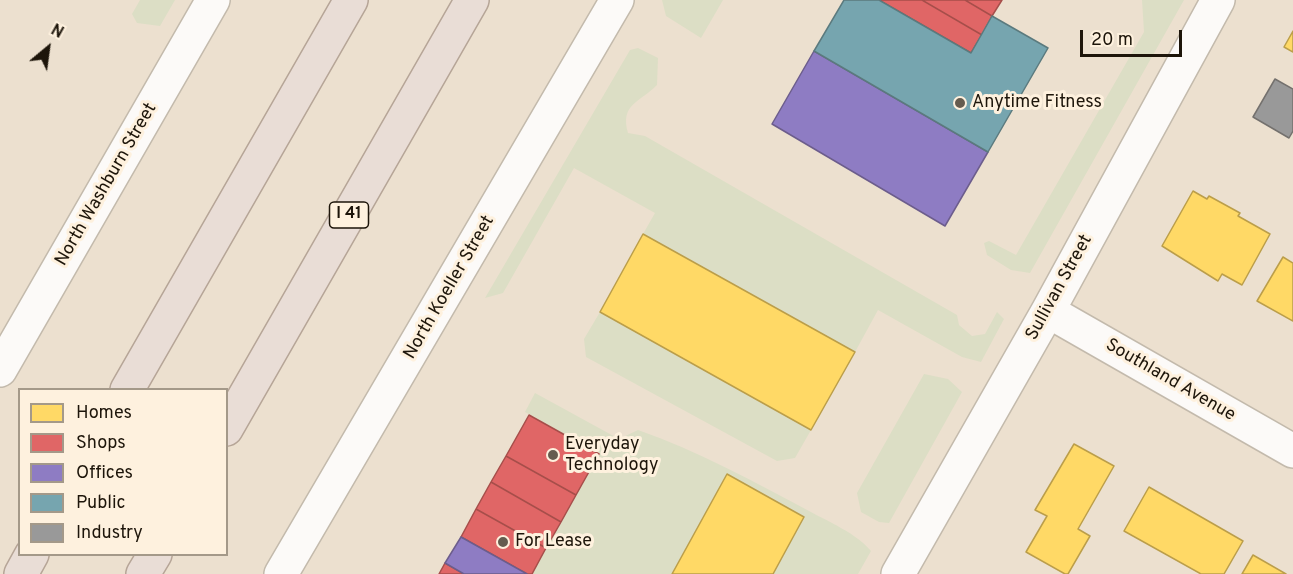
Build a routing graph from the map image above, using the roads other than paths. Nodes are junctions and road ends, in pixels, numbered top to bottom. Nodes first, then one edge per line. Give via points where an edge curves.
1 (213, 0) edge
2 (351, 0) edge
3 (472, 0) edge
4 (617, 0) edge
5 (1218, 0) edge
6 (1048, 311) junction
7 (0, 370) edge
8 (128, 388) edge
9 (228, 426) edge
10 (1293, 451) edge
11 (31, 556) edge
12 (154, 556) edge
13 (21, 574) edge
14 (143, 574) edge
15 (281, 574) edge
16 (898, 574) edge

1 - 7 street, North Washburn Street
2 - 8 highway
3 - 9 highway, I 41
4 - 15 street, North Koeller Street
5 - 6 street, Sullivan Street
6 - 10 street, Southland Avenue
6 - 16 street, Sullivan Street
11 - 13 highway
12 - 14 highway

